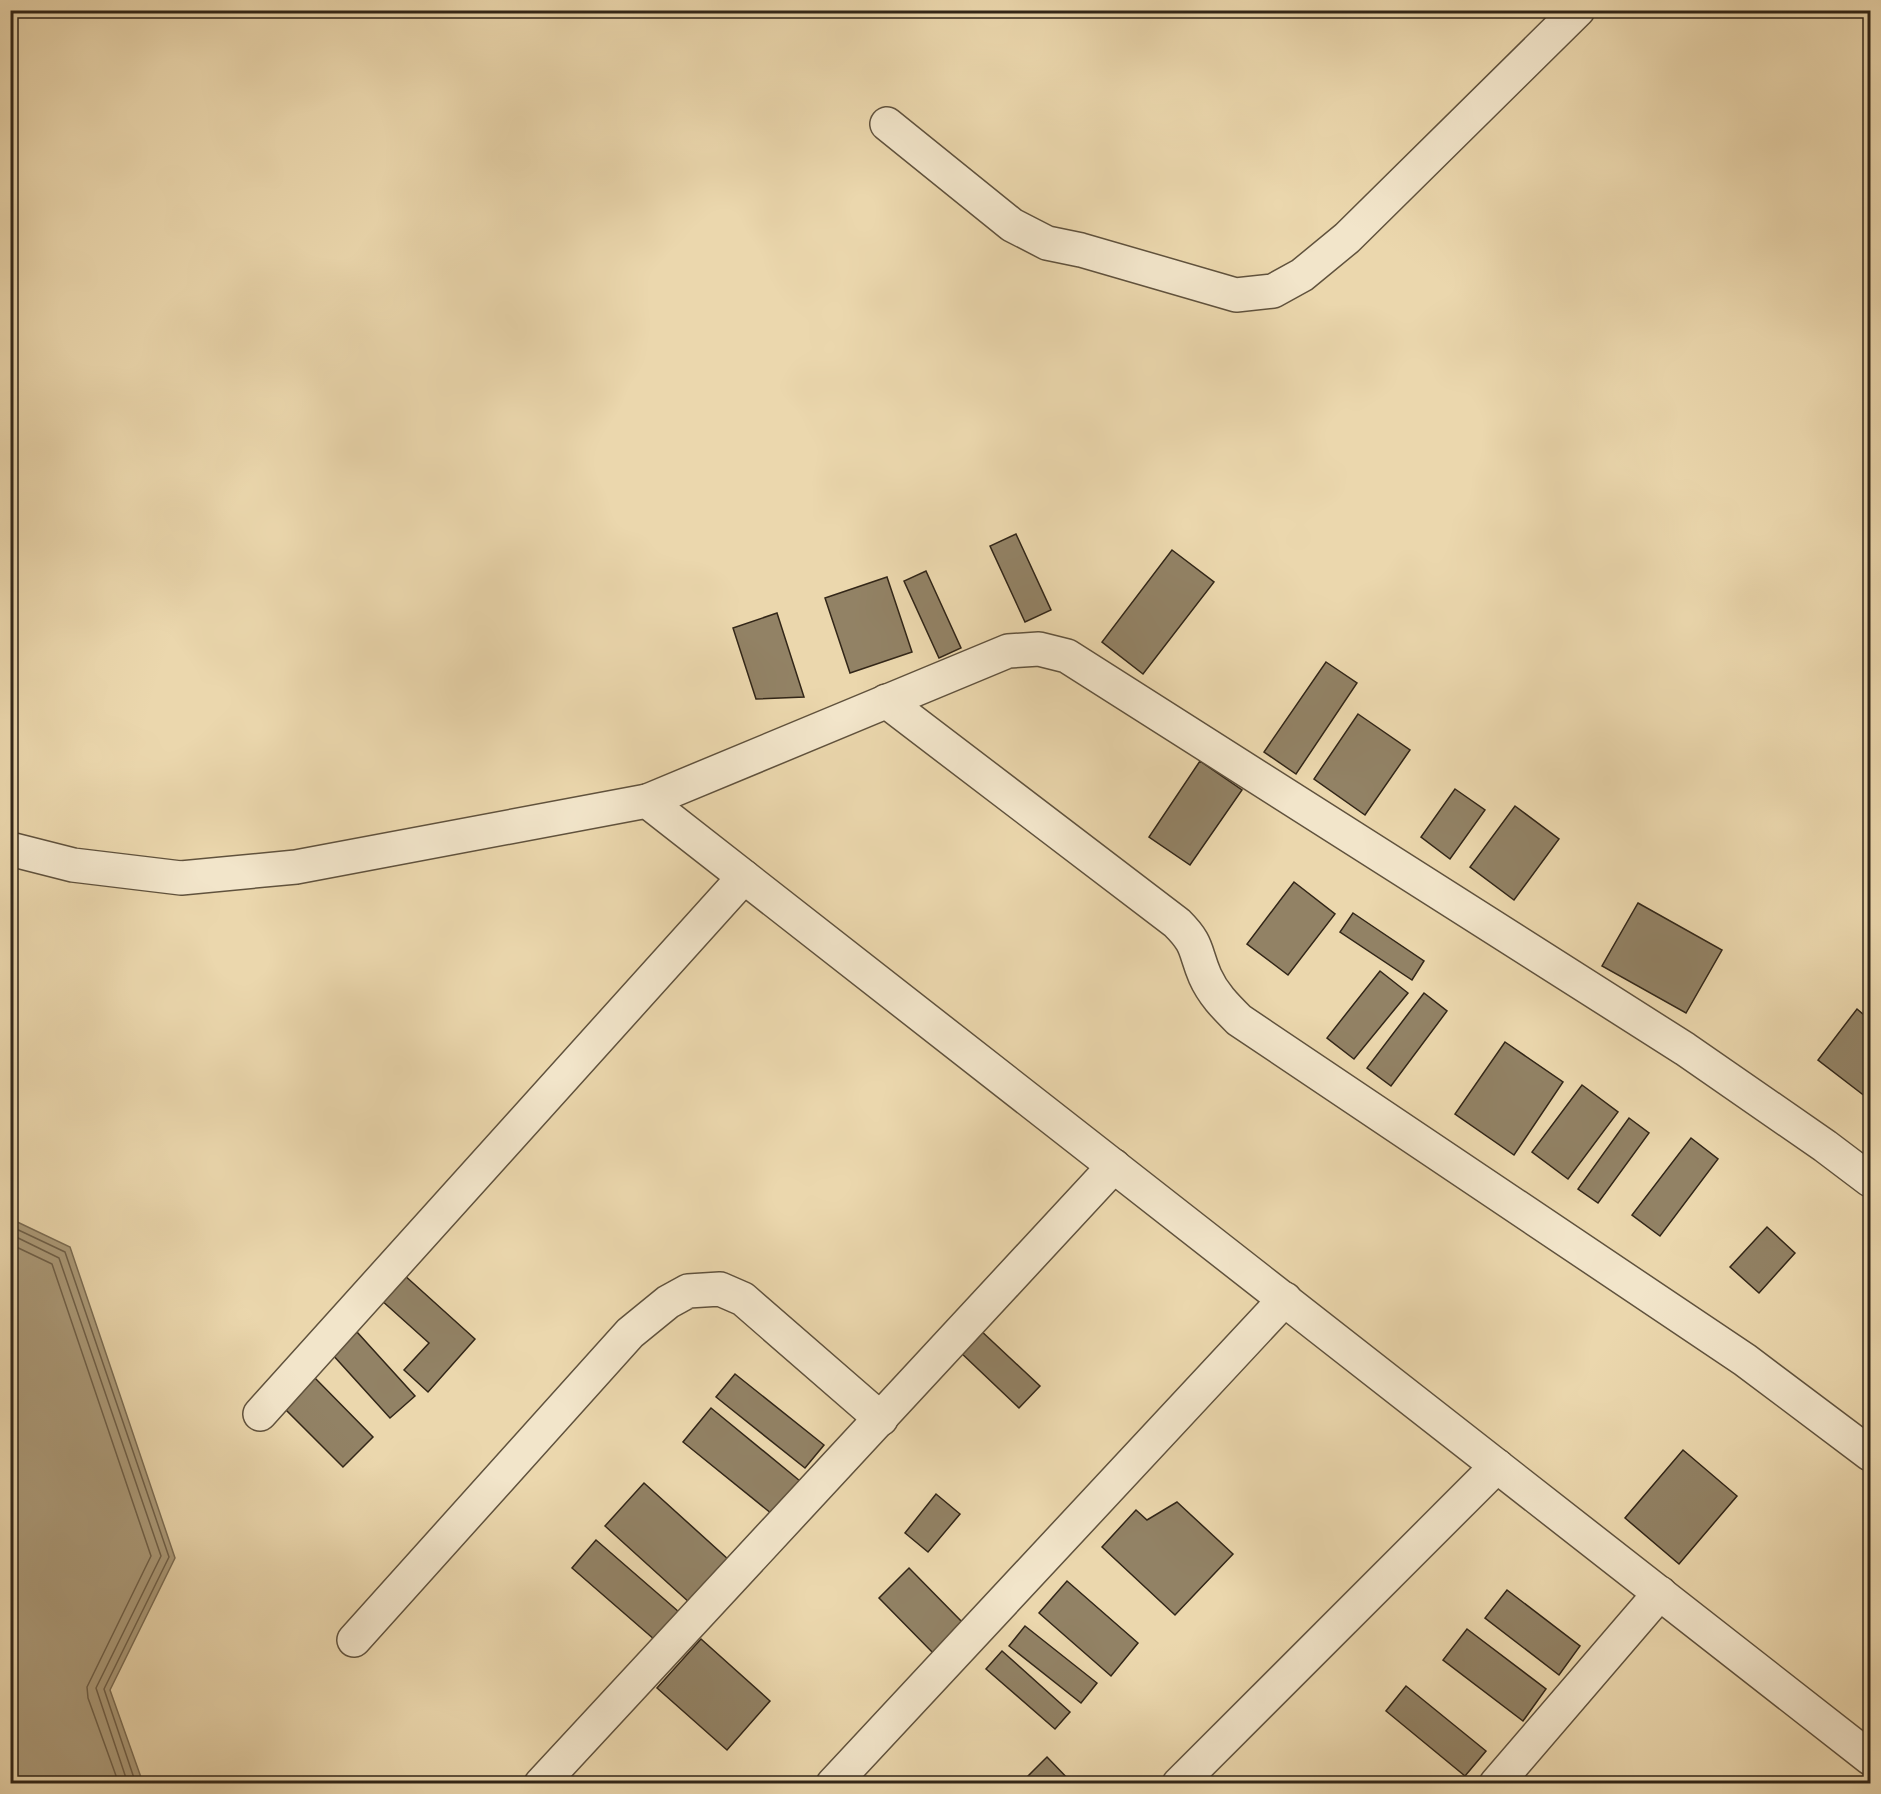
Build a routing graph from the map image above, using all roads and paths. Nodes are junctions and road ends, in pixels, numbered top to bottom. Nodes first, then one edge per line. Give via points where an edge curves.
1 (1578, 10) edge
2 (887, 124) dead end
3 (886, 701) junction
4 (647, 801) junction
5 (10, 849) edge
6 (744, 877) junction
7 (1114, 1166) junction
8 (1870, 1180) edge
9 (1285, 1299) junction
10 (260, 1414) dead end
11 (880, 1419) junction
12 (1870, 1454) edge
13 (1497, 1466) junction
14 (1660, 1593) junction
15 (354, 1640) dead end
16 (1870, 1758) edge
17 (541, 1784) edge
18 (832, 1784) edge
19 (1179, 1784) edge
20 (1496, 1784) edge

1 - 2 street via 1347,238 1302,275 1274,291 1236,295 1047,243 1012,225
3 - 4 street
3 - 8 street via 1008,651 1039,649 1067,656 1685,1049
3 - 12 street via 1177,923 1191,938 1217,998 1239,1020 1745,1360
4 - 5 street via 296,867 181,879 73,865
4 - 6 street
6 - 7 street
6 - 10 street
7 - 9 street
7 - 11 street
9 - 13 street
9 - 18 street
11 - 15 street via 743,1299 720,1289 688,1290 630,1333
11 - 17 street
13 - 14 street
13 - 19 street
14 - 16 street
14 - 20 street

